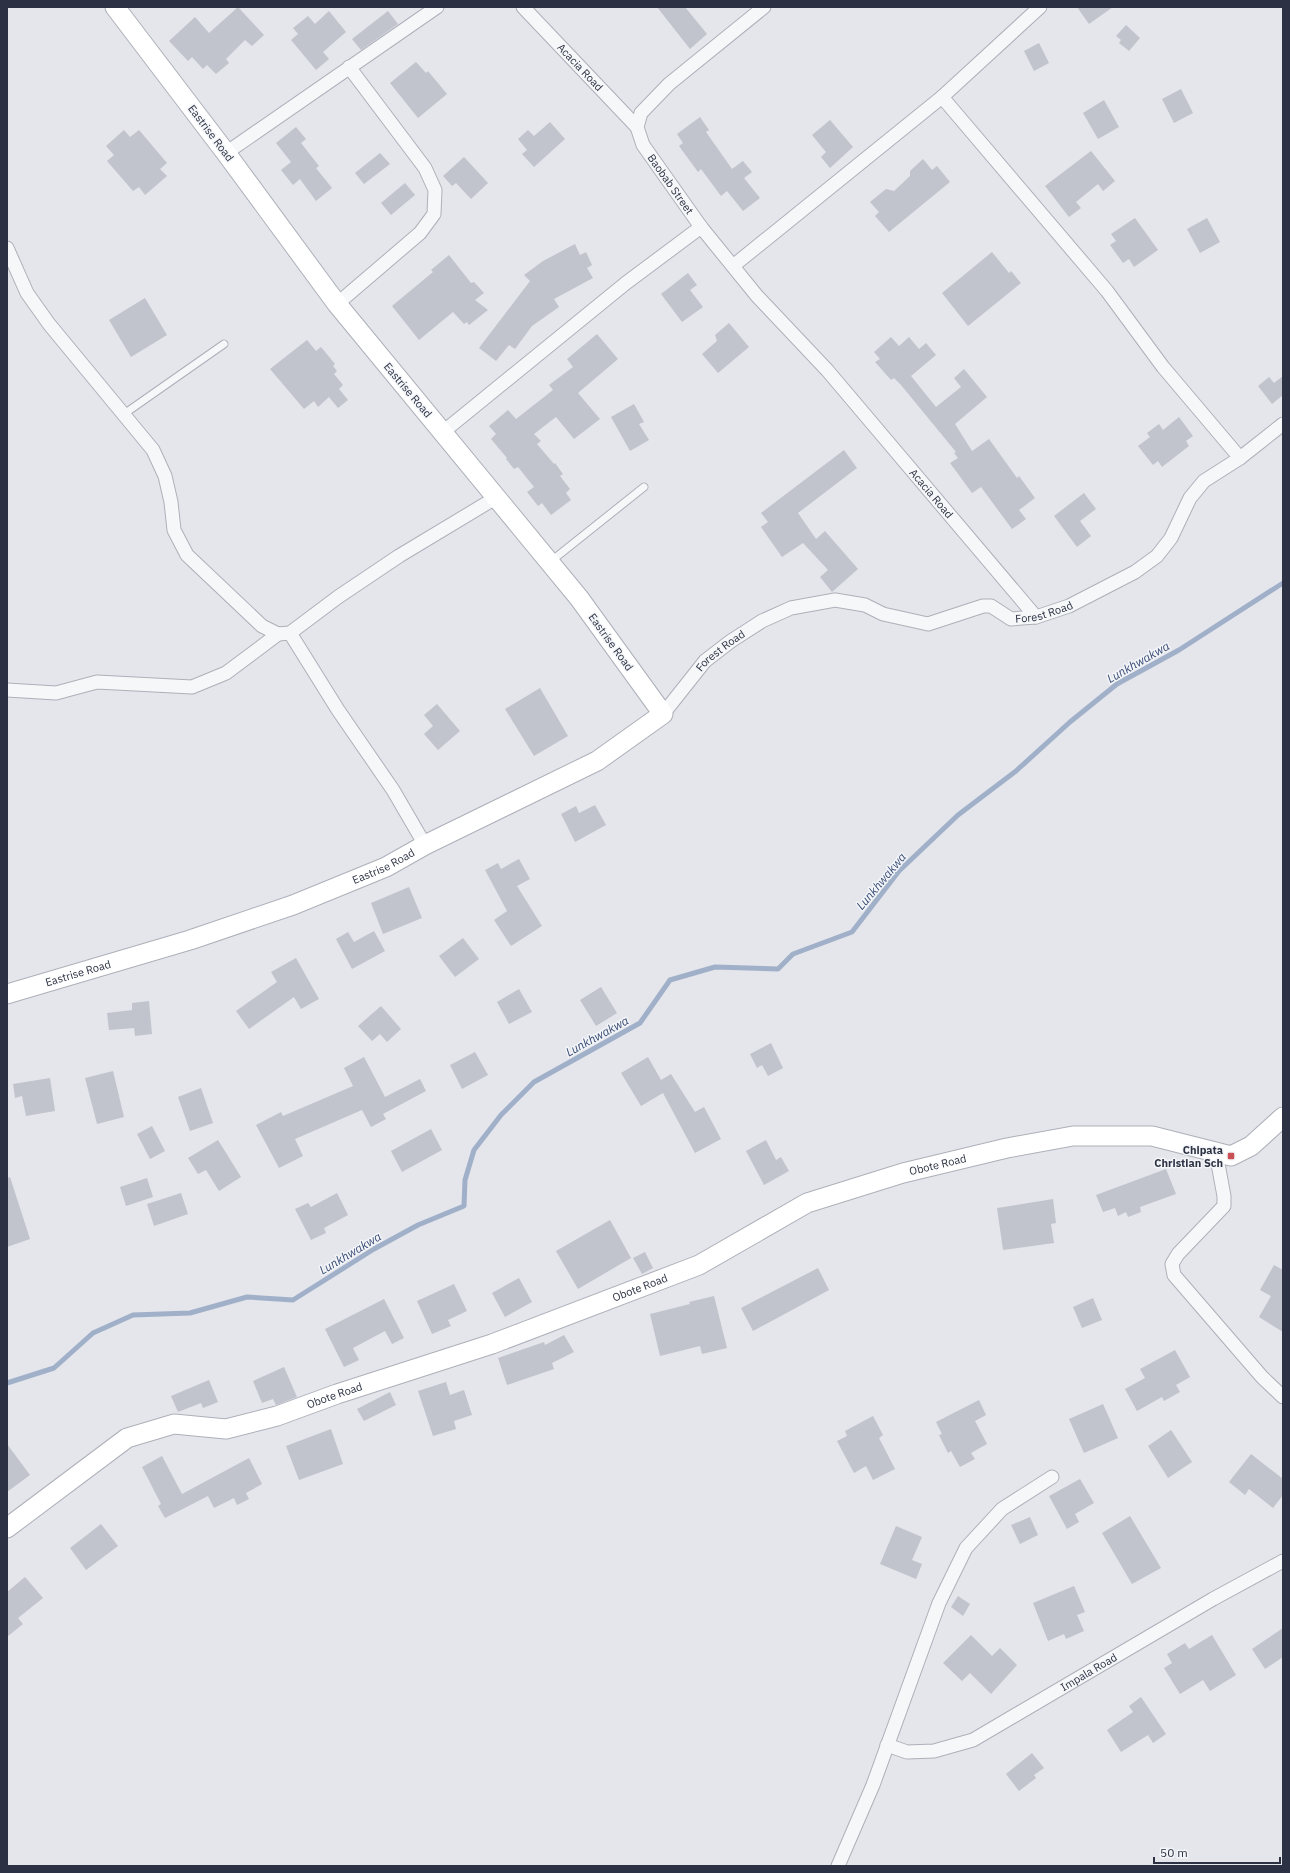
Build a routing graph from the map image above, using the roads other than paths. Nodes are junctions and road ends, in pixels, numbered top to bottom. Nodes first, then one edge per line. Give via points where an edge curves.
1 (437, 7) edge
2 (523, 7) edge
3 (764, 7) edge
4 (1040, 7) edge
5 (117, 8) edge
6 (348, 67) junction
7 (942, 96) junction
8 (637, 127) junction
9 (226, 153) junction
10 (702, 227) junction
11 (7, 248) edge
12 (733, 266) junction
13 (337, 304) junction
14 (224, 344) dead end
15 (827, 370) joint
16 (124, 414) junction
17 (1283, 424) edge
18 (443, 432) junction
19 (1240, 458) junction
20 (644, 487) dead end
21 (497, 497) junction
22 (550, 562) junction
23 (1036, 616) junction
24 (284, 634) junction
25 (7, 690) edge
26 (663, 714) junction
27 (425, 845) junction
28 (7, 994) edge
29 (1283, 1117) edge
30 (1216, 1153) junction
31 (1283, 1397) edge
32 (1052, 1477) dead end
33 (7, 1528) edge
34 (1283, 1561) edge
35 (887, 1745) junction
36 (838, 1866) edge

1 - 6 street
2 - 8 street, Acacia Road
3 - 8 street via 669,84 641,113
4 - 7 street
5 - 9 street, Eastrise Road
6 - 9 street
6 - 13 street via 425,168 435,190 434,214 420,233
7 - 12 street
7 - 19 street via 1107,291 1163,367
8 - 10 street, Baobab Street via 643,145
9 - 13 street, Eastrise Road
10 - 12 street, Baobab Street
10 - 18 street via 626,283
11 - 16 street via 27,293 49,324
12 - 15 street, Baobab Street via 757,296
13 - 18 street, Eastrise Road
14 - 16 lane
15 - 23 street, Acacia Road
16 - 24 street via 153,450 171,502 174,530 187,555 262,626
17 - 19 street, Forest Road
18 - 21 street, Eastrise Road
19 - 23 street, Forest Road via 1204,481 1190,498 1171,538 1157,556 1136,572 1075,603
20 - 22 lane
21 - 22 street, Eastrise Road
21 - 24 street via 399,556
22 - 26 street, Eastrise Road via 580,598
23 - 26 street, Forest Road via 1011,619 990,606 982,606 928,624 883,614 865,605 835,600 791,608 762,621 705,662
24 - 25 street via 226,673 192,687 97,682 56,693
24 - 27 street via 393,790
26 - 27 street, Eastrise Road via 597,761
27 - 28 street, Eastrise Road via 386,867 294,905 190,940
29 - 30 street, Obote Road via 1251,1146 1232,1156
30 - 31 street via 1224,1206 1178,1254 1172,1264 1174,1275 1262,1377
30 - 33 street, Obote Road via 1152,1136 1073,1136 1007,1148 902,1173 807,1203 699,1265 492,1344 277,1416 226,1429 174,1424 127,1438
32 - 35 street via 1002,1509 966,1548 939,1602
34 - 35 street, Impala Road via 1213,1599 973,1740 934,1750 907,1752
35 - 36 street

